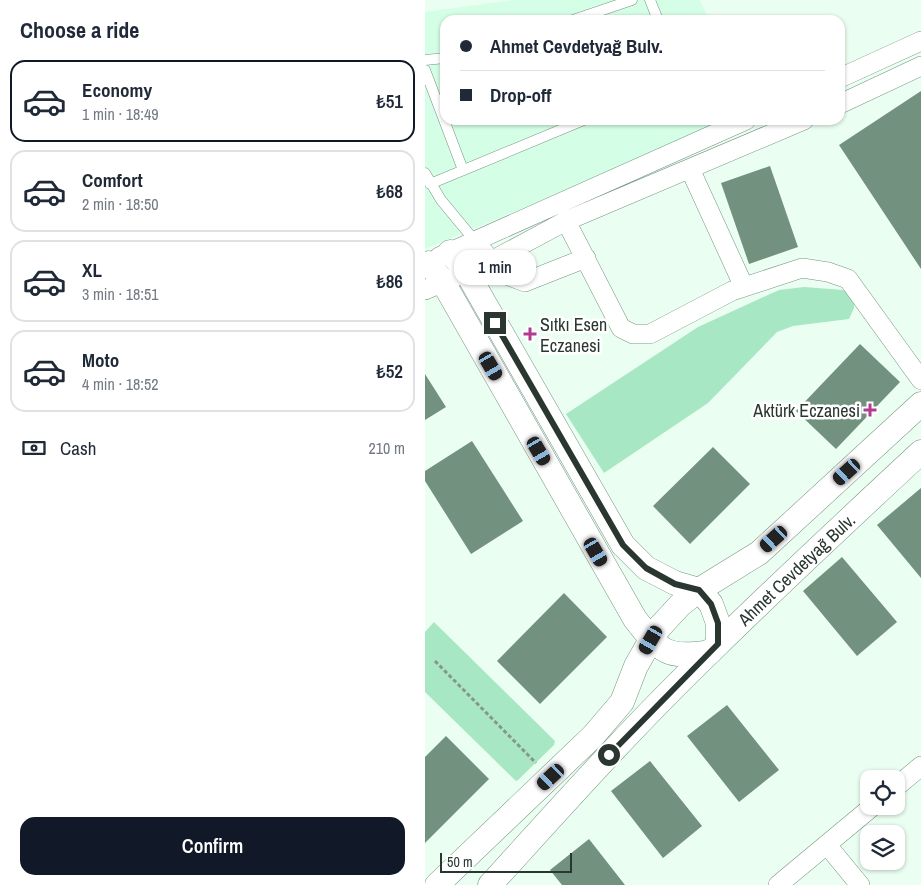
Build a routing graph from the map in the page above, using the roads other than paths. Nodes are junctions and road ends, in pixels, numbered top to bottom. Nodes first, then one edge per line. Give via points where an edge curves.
1 (632, 0) edge
2 (650, 0) edge
3 (588, 15) edge
4 (656, 15) edge
5 (921, 41) edge
6 (440, 58) edge
7 (425, 60) edge
8 (921, 66) edge
9 (425, 70) edge
10 (845, 76) edge
11 (845, 102) edge
12 (440, 109) edge
13 (446, 125) edge
14 (571, 125) edge
15 (735, 125) edge
16 (792, 125) edge
17 (690, 169) junction
18 (463, 170) junction
19 (425, 173) edge
20 (430, 184) junction
21 (567, 221) junction
22 (475, 241) junction
23 (450, 252) junction
24 (586, 258) junction
25 (491, 261) junction
26 (427, 264) edge
27 (466, 271) junction
28 (434, 286) edge
29 (743, 287) junction
30 (921, 380) edge
31 (921, 404) edge
32 (921, 452) edge
33 (699, 590) junction
34 (651, 640) junction
35 (714, 648) junction
36 (921, 766) edge
37 (905, 779) edge
38 (862, 815) edge
39 (827, 844) junction
40 (437, 885) edge
41 (490, 885) edge
42 (778, 885) edge
43 (860, 885) edge

1 - 3 lane
2 - 4 lane
5 - 10 street
6 - 7 lane
8 - 11 street
9 - 12 lane
13 - 18 lane
14 - 18 lane
15 - 22 street
16 - 17 street
17 - 21 street
17 - 29 street
18 - 20 lane
19 - 20 lane
20 - 22 lane
21 - 24 street
21 - 25 street
22 - 23 street
22 - 25 street
23 - 26 street
23 - 27 street
24 - 25 street via 525,282 501,273
24 - 29 street via 621,328 633,334 650,334
25 - 27 street
26 - 28 street
27 - 28 street
27 - 33 street via 623,545 646,568 675,584
28 - 34 street via 635,619
29 - 30 street via 802,268 848,279
31 - 33 street, Ahmet Cevdetyağ Bulv. via 759,553
32 - 35 street, Ahmet Cevdetyağ Bulv.
33 - 34 street, Ahmet Cevdetyağ Bulv. via 680,605
33 - 35 street via 711,604 718,623
34 - 35 street via 666,652 687,656
34 - 40 street, Ahmet Cevdetyağ Bulv. via 621,702 593,736
35 - 41 street, Ahmet Cevdetyağ Bulv. via 609,755
36 - 37 street
38 - 39 street
39 - 42 street
39 - 43 street

